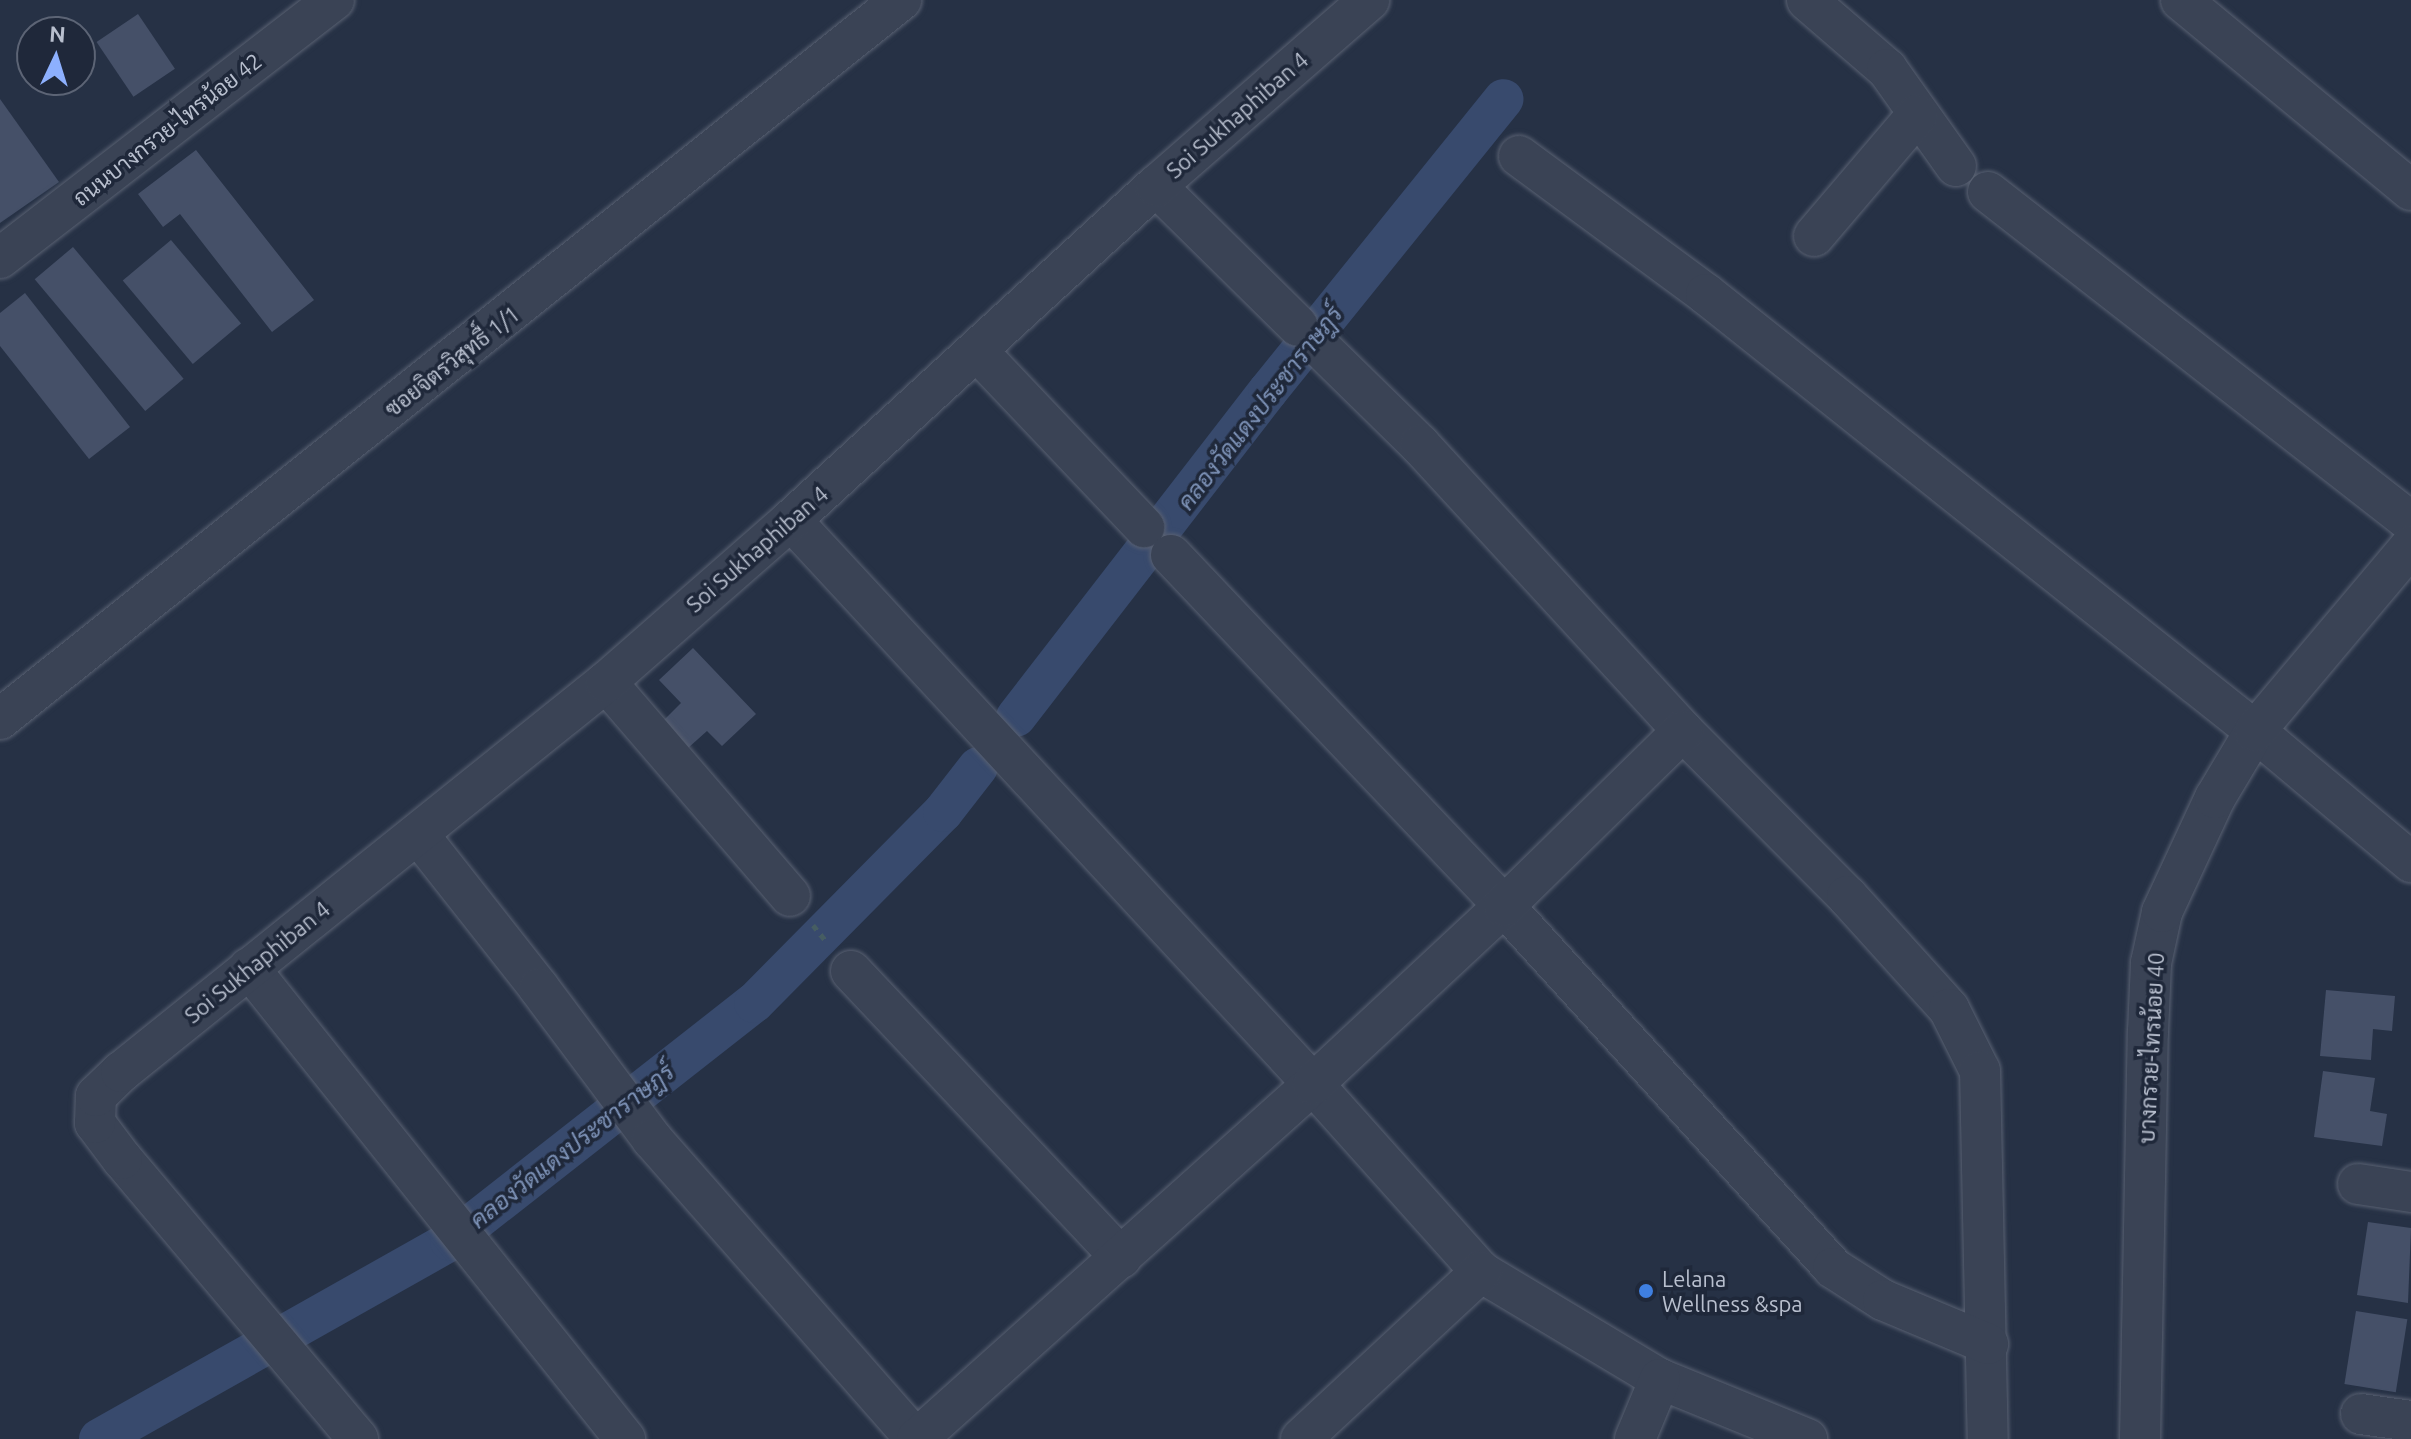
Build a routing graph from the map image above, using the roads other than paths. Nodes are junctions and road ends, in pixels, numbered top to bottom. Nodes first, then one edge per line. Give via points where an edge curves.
1 (334, 0) edge
2 (901, 0) edge
3 (1369, 0) edge
4 (1807, 0) edge
5 (2181, 0) edge
6 (1917, 115) junction
7 (1519, 156) dead end
8 (1956, 166) dead end
9 (1156, 186) junction
10 (2411, 190) edge
11 (1988, 192) dead end
12 (1814, 236) dead end
13 (0, 258) edge
14 (977, 351) junction
15 (791, 520) junction
16 (2411, 522) edge
17 (1144, 527) dead end
18 (2411, 546) edge
19 (1171, 555) dead end
20 (606, 682) junction
21 (0, 719) edge
22 (1683, 731) junction
23 (2255, 731) junction
24 (418, 834) junction
25 (2411, 862) edge
26 (790, 896) road end
27 (1504, 906) junction
28 (249, 968) junction
29 (851, 971) road end
30 (1313, 1084) junction
31 (2358, 1184) dead end
32 (2411, 1192) edge
33 (1121, 1258) junction
34 (1481, 1272) junction
35 (1988, 1344) junction
36 (1660, 1379) junction
37 (2361, 1414) dead end
38 (2411, 1421) edge
39 (358, 1439) edge
40 (625, 1439) edge
41 (916, 1439) edge
42 (1301, 1439) edge
43 (1635, 1439) edge
44 (1807, 1439) edge
45 (1988, 1439) edge
46 (2140, 1439) edge

1 - 13 street, ถนนบางกรวย-ไทรน้อย 42
2 - 21 street, ซอยจิตรวิสุทธื์ 1/1
3 - 9 street, Soi Sukhaphiban 4
4 - 6 street via 1887,69
5 - 10 street
6 - 8 street
6 - 12 street
7 - 23 street via 1706,294
9 - 14 street, Soi Sukhaphiban 4
9 - 22 street via 1420,445
11 - 16 street
14 - 15 street, Soi Sukhaphiban 4
14 - 17 street
15 - 20 street, Soi Sukhaphiban 4
15 - 30 street
18 - 23 street, บางกรวย-ไทรน้อย 40
19 - 27 street
20 - 24 street, Soi Sukhaphiban 4
20 - 26 street
22 - 27 street
22 - 35 street via 1847,896 1949,1009 1969,1044 1980,1071
23 - 25 street
23 - 46 street, บางกรวย-ไทรน้อย 40 via 2215,798 2162,912 2151,963
24 - 28 street, Soi Sukhaphiban 4
24 - 41 street via 652,1139
27 - 30 street
27 - 35 street via 1833,1268 1883,1300
28 - 39 street, Soi Sukhaphiban 4 via 96,1096 95,1123
28 - 40 street
29 - 33 street
30 - 33 street
30 - 34 street
31 - 32 street
33 - 41 street
34 - 36 street
34 - 42 street
35 - 45 street
36 - 43 street
36 - 44 street
37 - 38 street

